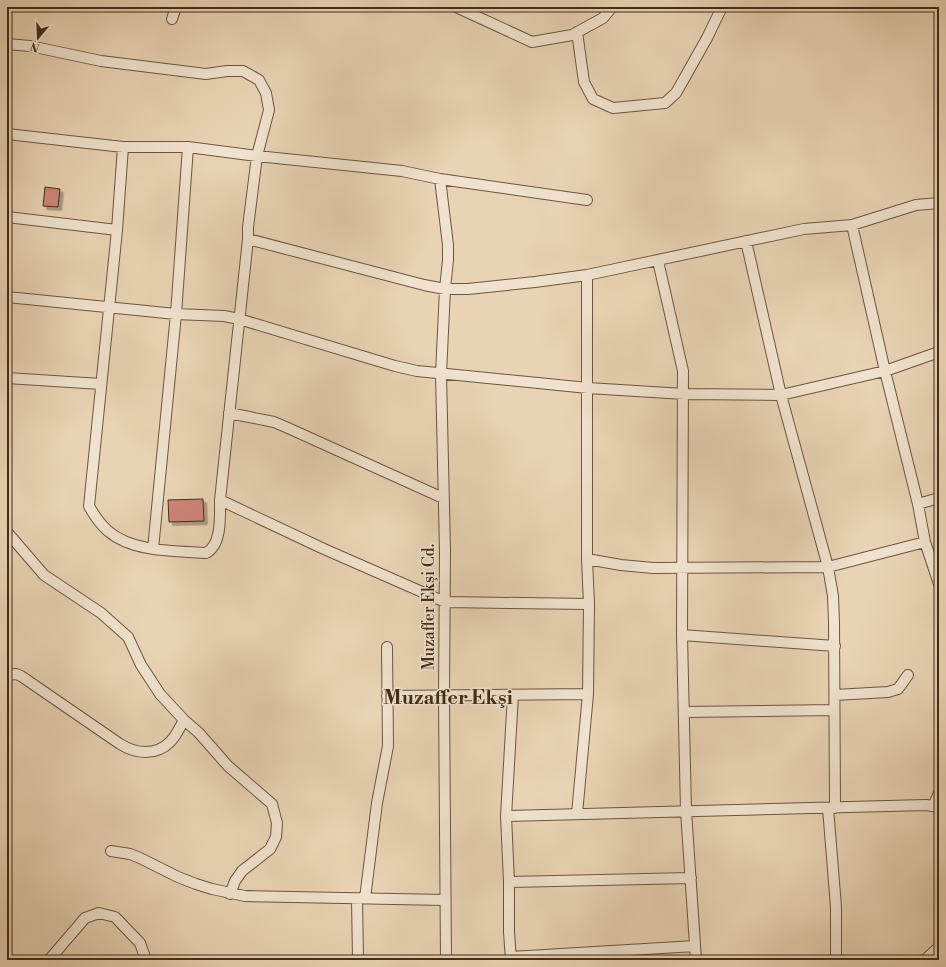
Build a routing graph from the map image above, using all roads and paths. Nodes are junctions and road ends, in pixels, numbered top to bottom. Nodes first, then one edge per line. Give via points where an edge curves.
1 (176, 7) edge
2 (456, 7) edge
3 (612, 7) edge
4 (722, 7) edge
5 (472, 10) edge
6 (172, 19) dead end
7 (578, 32) junction
8 (7, 44) edge
9 (7, 134) edge
10 (122, 147) junction
11 (188, 147) junction
12 (257, 156) junction
13 (440, 179) junction
14 (587, 200) dead end
15 (939, 203) edge
16 (7, 217) edge
17 (852, 225) junction
18 (117, 230) junction
19 (248, 240) junction
20 (746, 241) junction
21 (658, 261) junction
22 (587, 275) junction
23 (444, 288) junction
24 (7, 297) edge
25 (108, 307) junction
26 (176, 314) junction
27 (239, 319) junction
28 (939, 352) edge
29 (885, 371) junction
30 (441, 374) junction
31 (7, 378) edge
32 (101, 384) junction
33 (588, 388) junction
34 (684, 394) junction
35 (781, 394) junction
36 (229, 413) junction
37 (443, 498) junction
38 (939, 498) edge
39 (220, 500) junction
40 (918, 504) junction
41 (7, 532) edge
42 (925, 542) junction
43 (153, 549) junction
44 (587, 559) junction
45 (828, 567) junction
46 (683, 568) junction
47 (939, 584) edge
48 (445, 602) junction
49 (589, 604) junction
50 (682, 635) junction
51 (835, 646) junction
52 (387, 647) dead end
53 (7, 675) edge
54 (908, 675) dead end
55 (588, 694) junction
56 (513, 695) junction
57 (834, 695) junction
58 (387, 696) junction
59 (444, 696) junction
60 (834, 710) junction
61 (684, 712) junction
62 (184, 720) junction
63 (939, 793) edge
64 (936, 807) edge
65 (831, 808) junction
66 (686, 811) junction
67 (577, 814) junction
68 (506, 816) junction
69 (111, 851) dead end
70 (691, 878) junction
71 (509, 882) junction
72 (230, 894) junction
73 (361, 899) junction
74 (445, 900) junction
75 (695, 946) junction
76 (939, 947) edge
77 (511, 958) edge
78 (49, 960) edge
79 (146, 960) edge
80 (358, 960) edge
81 (446, 960) edge
82 (696, 960) edge
83 (836, 960) edge
84 (925, 960) edge

1 - 6 street
2 - 5 street
3 - 7 street via 603,18
4 - 7 street via 676,93 665,103 613,108 593,99 584,82
5 - 7 street via 532,42
8 - 12 street via 30,46 101,61 206,74 243,72 259,80 266,93 269,110
9 - 10 street
10 - 11 street
10 - 18 street
11 - 12 street
11 - 26 street
12 - 13 street via 402,170
12 - 19 street
13 - 14 street
13 - 23 street, Muzaffer Ekşi Cd. via 448,245
15 - 17 street via 916,205
16 - 18 street
17 - 20 street via 804,229
17 - 29 street
18 - 25 street
19 - 23 street
19 - 27 street
20 - 21 street
20 - 35 street
21 - 22 street
21 - 34 street via 683,370
22 - 23 street via 468,289
22 - 33 street
23 - 30 street, Muzaffer Ekşi Cd.
24 - 25 street
25 - 26 street
25 - 32 street
26 - 27 street
26 - 43 street
27 - 30 street via 395,366
27 - 36 street
28 - 29 street
29 - 35 street
29 - 40 street
30 - 33 street
30 - 37 street, Muzaffer Ekşi Cd.
31 - 32 street
32 - 43 street via 89,506 108,531 122,541
33 - 34 street
33 - 44 street
34 - 35 street
34 - 46 street
35 - 45 street
36 - 37 street via 274,422
36 - 39 street
37 - 48 street, Muzaffer Ekşi Cd.
38 - 40 street
39 - 43 street via 216,543 211,550 206,552
39 - 48 street
40 - 42 street
41 - 62 street via 44,575 101,614 128,637 141,665 160,694
42 - 45 street
42 - 47 street
44 - 46 street via 638,567
44 - 49 street
45 - 46 street
45 - 51 street via 833,596
46 - 50 street
48 - 49 street
48 - 59 street, Muzaffer Ekşi Cd.
49 - 55 street
50 - 51 street
50 - 61 street
51 - 57 street
52 - 58 street
53 - 62 street via 21,676 134,751 148,752 166,745
54 - 57 street via 898,689 888,692
55 - 56 street
55 - 67 street
56 - 59 street
56 - 68 street
57 - 60 street
58 - 59 street
58 - 73 street via 388,746
59 - 74 street, Muzaffer Ekşi Cd.
60 - 61 street
60 - 65 street
61 - 66 street
62 - 72 street via 228,766 272,804 275,810 276,837 270,849 242,871
63 - 64 street
64 - 65 street via 926,805
65 - 66 street
65 - 83 street
66 - 67 street
66 - 70 street
67 - 68 street
68 - 71 street
69 - 72 street via 140,858 178,877
70 - 71 street
70 - 75 street
71 - 77 street
72 - 73 street
73 - 74 street
73 - 80 street
74 - 81 street, Muzaffer Ekşi Cd.
75 - 77 street
75 - 82 street
76 - 84 street
78 - 79 street via 85,918 99,913 115,917 140,943

